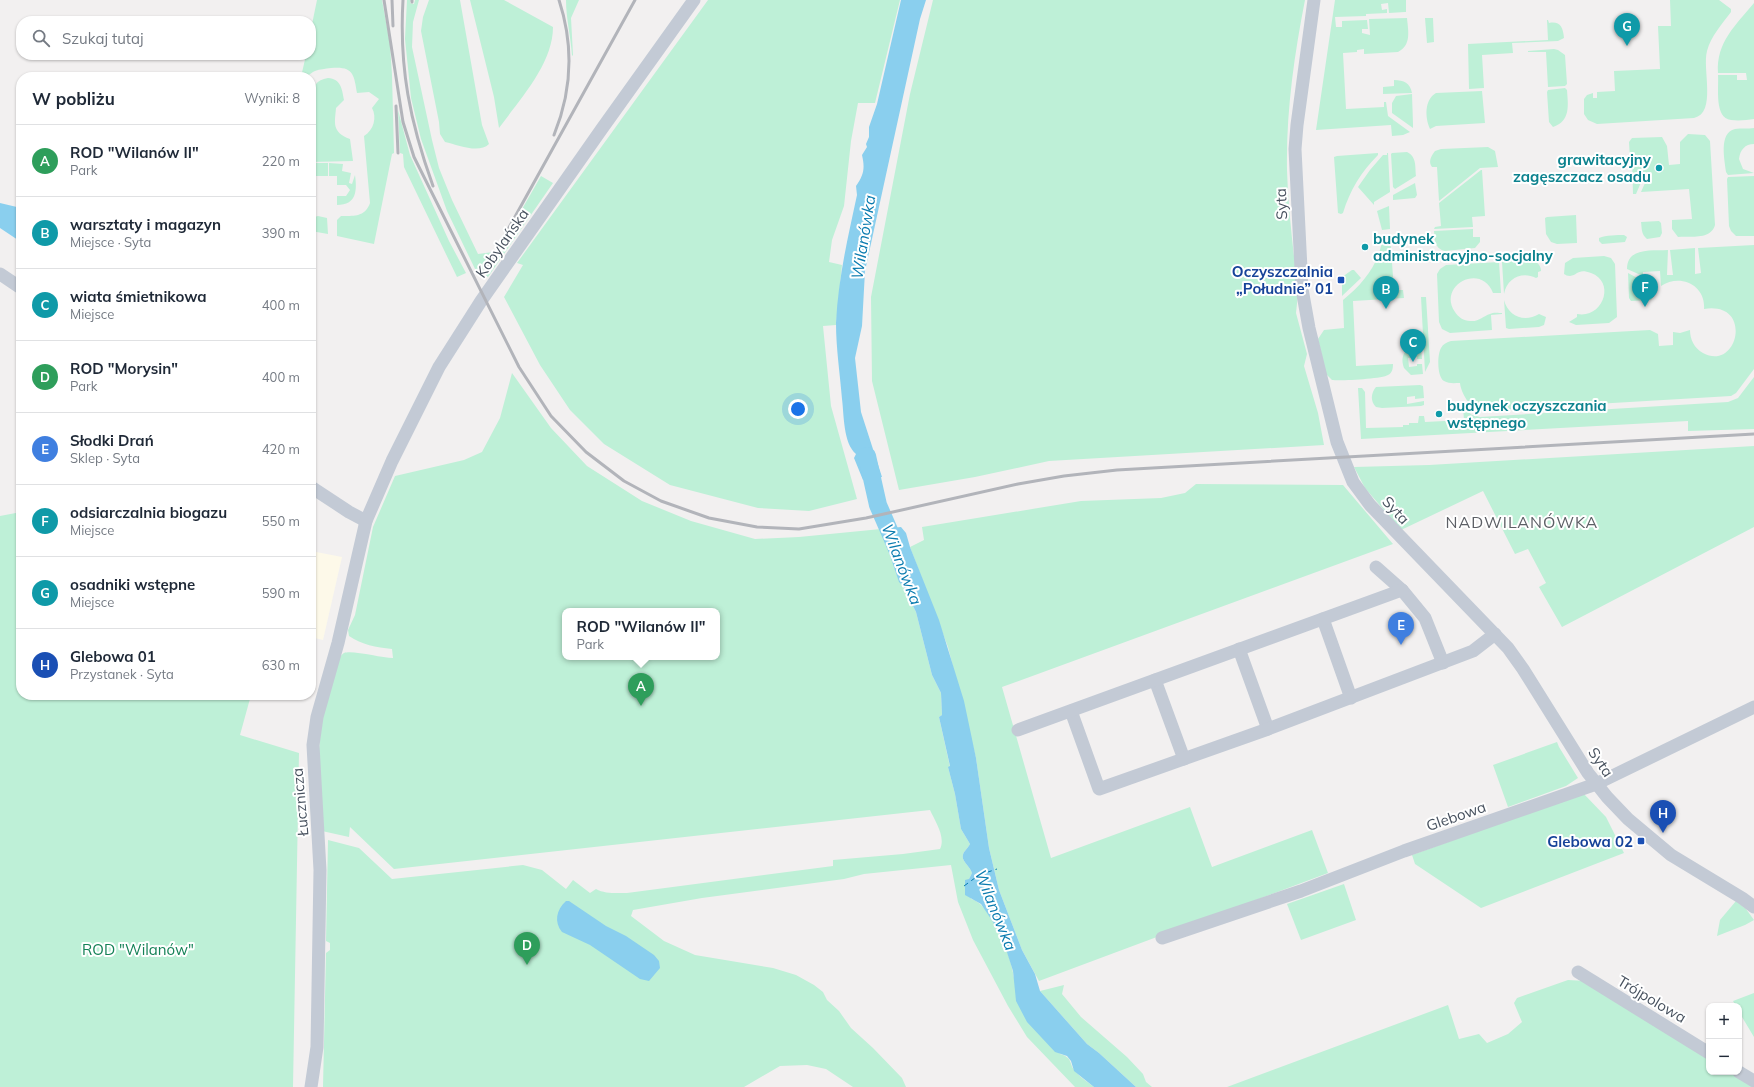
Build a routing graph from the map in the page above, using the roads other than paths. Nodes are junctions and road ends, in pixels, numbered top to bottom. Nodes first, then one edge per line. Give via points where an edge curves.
1 (694, 0) edge
2 (1314, 0) edge
3 (0, 274) edge
4 (16, 285) edge
5 (316, 490) edge
6 (366, 521) junction
7 (1376, 567) dead end
8 (1402, 590) junction
9 (1323, 619) junction
10 (1495, 634) junction
11 (1239, 649) junction
12 (1442, 663) junction
13 (1155, 680) junction
14 (1352, 698) junction
15 (1754, 707) edge
16 (1071, 711) junction
17 (1268, 729) junction
18 (1018, 730) dead end
19 (1184, 759) junction
20 (1596, 784) junction
21 (1754, 907) edge
22 (1162, 938) dead end
23 (1578, 972) dead end
24 (1706, 1051) edge
25 (1742, 1074) edge
26 (1754, 1081) edge
27 (311, 1087) edge

1 - 6 street, Kobylańska via 485,295 439,366 392,461
2 - 10 street, Syta via 1297,125 1295,172 1305,309 1337,442 1353,482 1370,505
3 - 4 street
5 - 6 street
6 - 27 street, Łucznicza via 338,643 317,717 313,745 320,870 317,1047
7 - 8 street
8 - 9 street
8 - 12 street via 1425,618
9 - 11 street
9 - 14 street
10 - 12 street via 1473,651
10 - 20 street, Syta via 1523,669
11 - 13 street
11 - 17 street
12 - 14 street
13 - 16 street
13 - 19 street
14 - 17 street
15 - 20 street, Glebowa
16 - 18 street
16 - 19 street via 1099,789
17 - 19 street
20 - 21 street, Syta via 1628,819 1671,855
20 - 22 street, Glebowa via 1301,891
23 - 24 street, Trójpolowa
25 - 26 street

